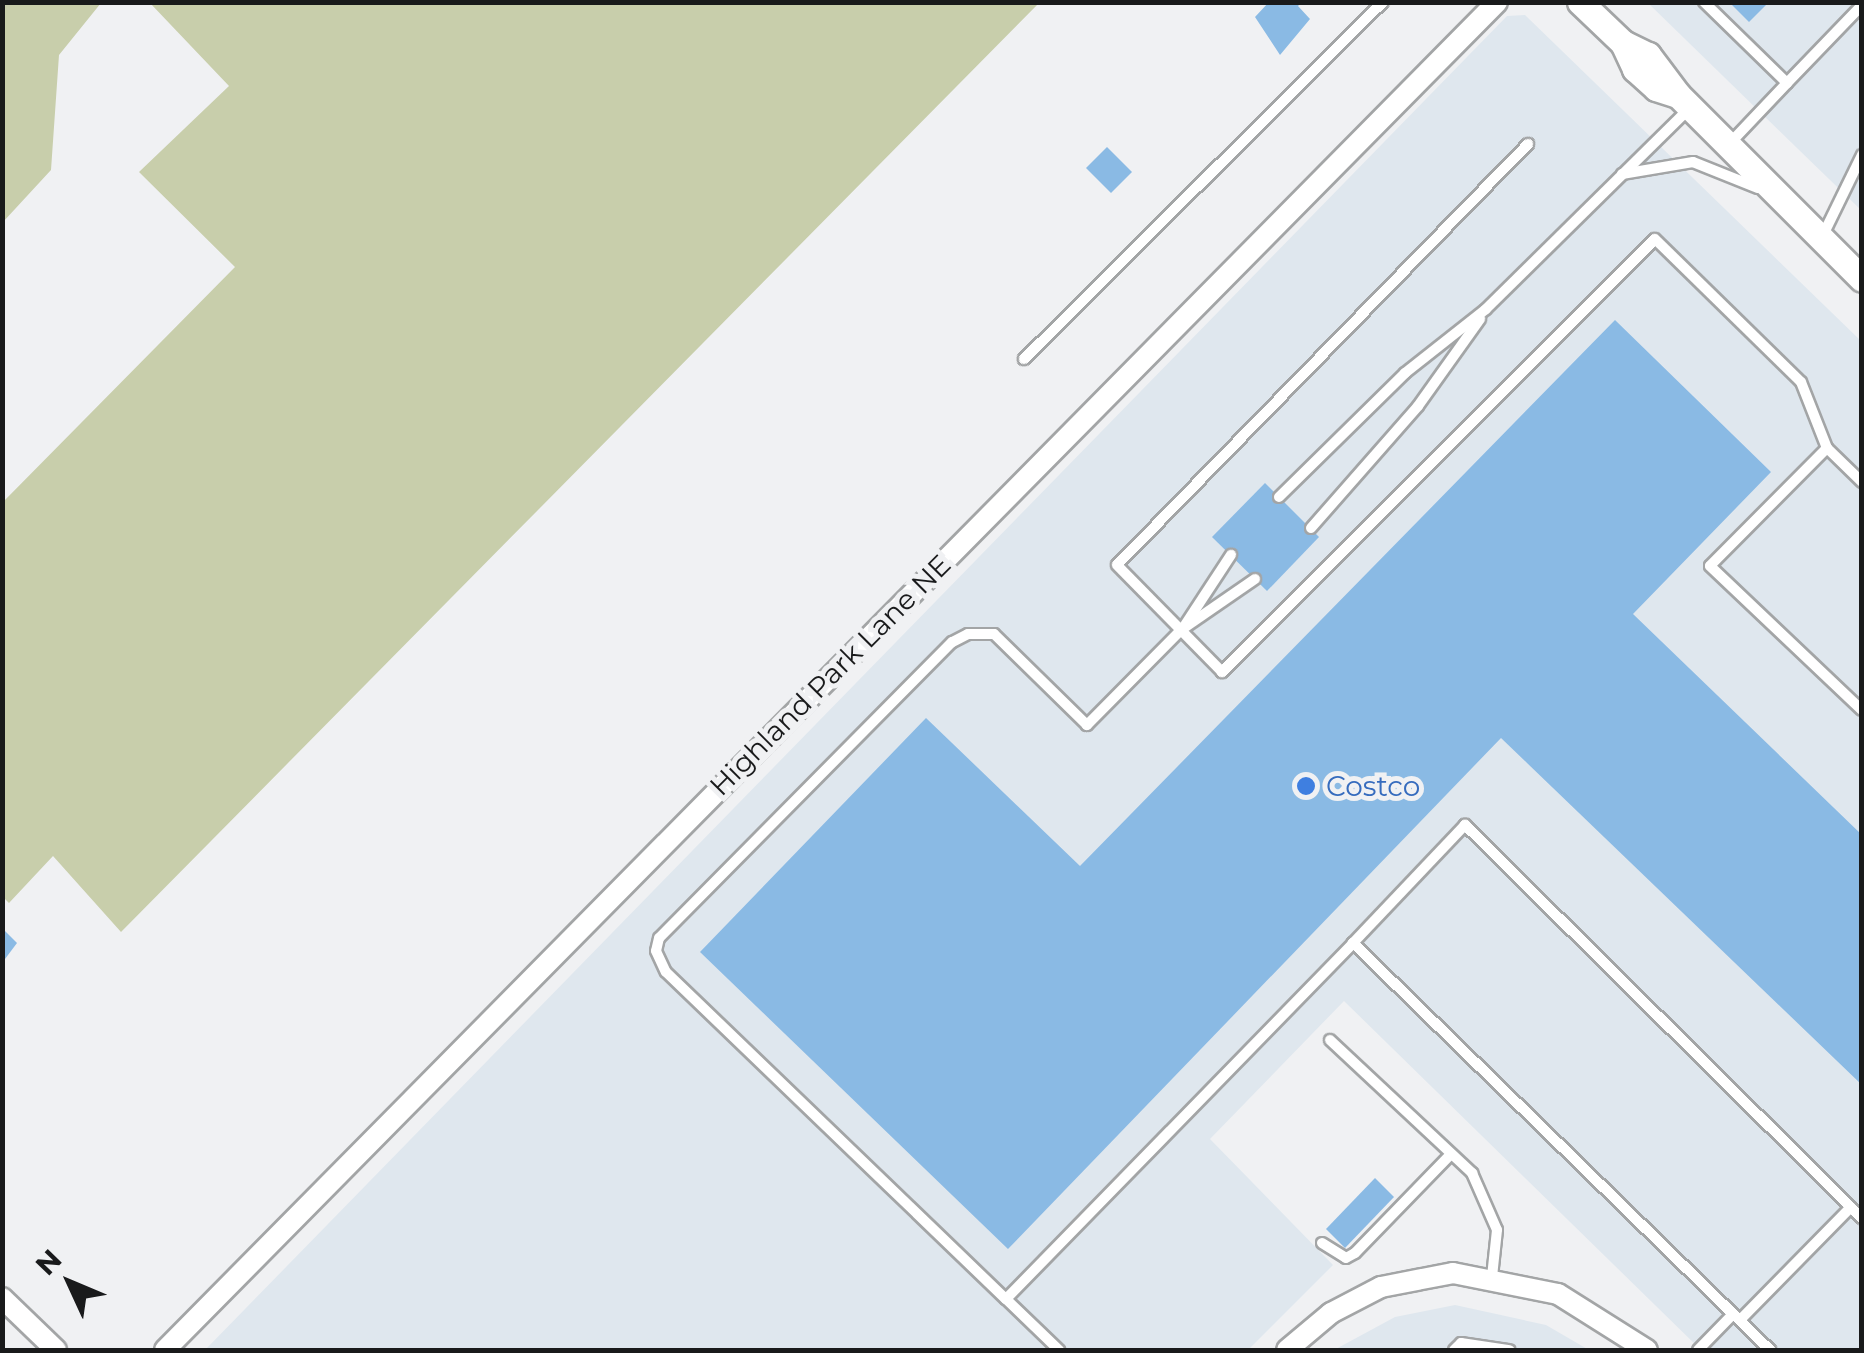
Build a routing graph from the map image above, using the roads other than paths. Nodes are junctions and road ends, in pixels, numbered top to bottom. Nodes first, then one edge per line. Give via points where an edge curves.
1 (1383, 2) edge
2 (1497, 2) edge
3 (1580, 2) edge
4 (1704, 2) edge
5 (1862, 5) edge
6 (1787, 83) junction
7 (1684, 101) junction
8 (1528, 144) dead end
9 (1729, 144) junction
10 (1861, 156) edge
11 (1621, 175) junction
12 (1781, 201) junction
13 (1821, 240) junction
14 (1862, 278) edge
15 (1486, 310) junction
16 (1024, 360) dead end
17 (1826, 448) junction
18 (1862, 482) edge
19 (1279, 497) dead end
20 (1311, 528) dead end
21 (1231, 556) dead end
22 (1255, 579) dead end
23 (1181, 630) junction
24 (1862, 710) edge
25 (1353, 943) junction
26 (1330, 1040) dead end
27 (1451, 1154) junction
28 (1850, 1207) junction
29 (1862, 1218) edge
30 (1322, 1243) dead end
31 (1492, 1277) junction
32 (2, 1298) edge
33 (1006, 1299) junction
34 (1736, 1317) junction
35 (1461, 1348) edge
36 (56, 1350) edge
37 (165, 1350) edge
38 (1058, 1350) edge
39 (1287, 1350) edge
40 (1508, 1350) edge
41 (1647, 1350) edge
42 (1698, 1350) edge
43 (1770, 1350) edge

1 - 16 lane
2 - 37 street, Highland Park Lane NE
3 - 7 street via 1646,78
4 - 6 lane
5 - 6 lane
6 - 9 lane
7 - 9 street
7 - 11 lane
8 - 23 lane via 1118,565
9 - 12 street
10 - 13 lane
11 - 12 lane via 1693,162
11 - 15 lane
12 - 13 street
13 - 14 street
15 - 19 lane via 1405,373
15 - 20 lane via 1418,406
17 - 18 lane
17 - 23 lane via 1801,382 1655,239 1222,672
17 - 24 lane via 1710,566
21 - 23 lane
22 - 23 lane
23 - 33 lane via 1086,724 994,634 952,642 659,938 656,950 666,972
25 - 28 lane via 1465,825
25 - 33 lane
25 - 34 lane
26 - 27 lane
27 - 30 lane via 1354,1253 1346,1258
27 - 31 lane via 1488,1198 1497,1230
28 - 29 lane
28 - 34 lane
31 - 39 street via 1453,1272 1381,1287 1331,1313
31 - 41 street via 1558,1294
32 - 36 street
33 - 38 lane
34 - 42 lane
34 - 43 lane
35 - 40 lane

